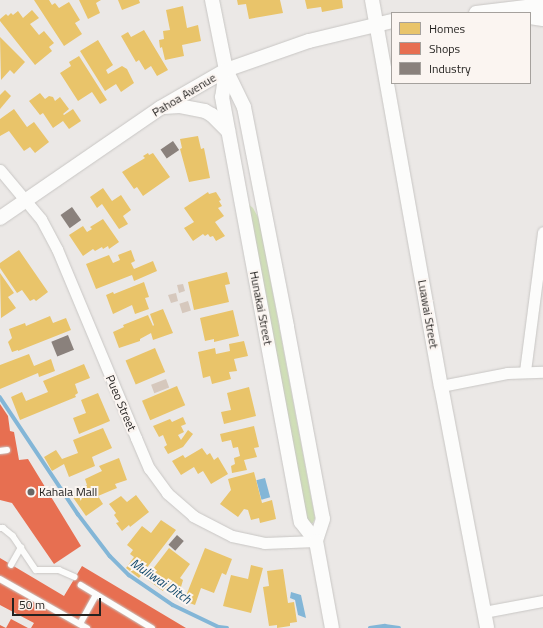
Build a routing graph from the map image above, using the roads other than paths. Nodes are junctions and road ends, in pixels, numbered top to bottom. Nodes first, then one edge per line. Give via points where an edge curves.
1 (212, 0) edge
2 (372, 0) edge
3 (543, 5) edge
4 (484, 12) edge
5 (531, 17) edge
6 (543, 19) edge
7 (391, 21) edge
8 (376, 24) junction
9 (226, 70) junction
10 (160, 108) junction
11 (228, 131) junction
12 (0, 170) edge
13 (25, 201) junction
14 (0, 218) edge
15 (543, 232) edge
16 (525, 371) junction
17 (543, 372) edge
18 (441, 386) junction
19 (7, 450) dead end
20 (0, 451) edge
21 (0, 528) edge
22 (316, 541) junction
23 (21, 548) junction
24 (11, 565) dead end
25 (75, 577) dead end
26 (0, 579) edge
27 (81, 585) dead end
28 (96, 595) junction
29 (543, 601) edge
30 (484, 612) junction
31 (80, 624) junction
32 (87, 628) edge
33 (152, 628) edge
34 (332, 628) edge
35 (487, 628) edge

1 - 9 street, Hunakai Street
2 - 8 street, Luawai Street
3 - 4 street
5 - 6 street
7 - 8 street, Pahoa Avenue
8 - 9 street, Pahoa Avenue via 309,41
8 - 18 street, Luawai Street
9 - 10 street, Pahoa Avenue
9 - 11 street, Hunakai Street via 222,97
9 - 22 street, Hunakai Street via 244,107 288,335 323,519
10 - 11 street via 197,108 212,115
10 - 13 street, Pahoa Avenue
11 - 22 street, Hunakai Street via 302,522
12 - 13 street, Pueo Street
13 - 14 street, Pahoa Avenue
13 - 22 street, Pueo Street via 41,219 57,249 149,468 167,494 193,516 232,536 264,543
15 - 16 street
16 - 17 street
16 - 18 street
18 - 30 street, Luawai Street
19 - 20 lane
21 - 23 lane via 13,536
22 - 34 street, Hunakai Street
23 - 24 lane
23 - 25 lane via 36,570 59,570
26 - 31 lane
27 - 28 lane
28 - 31 lane
28 - 33 lane
29 - 30 street
30 - 35 street, Luawai Street
31 - 32 lane

